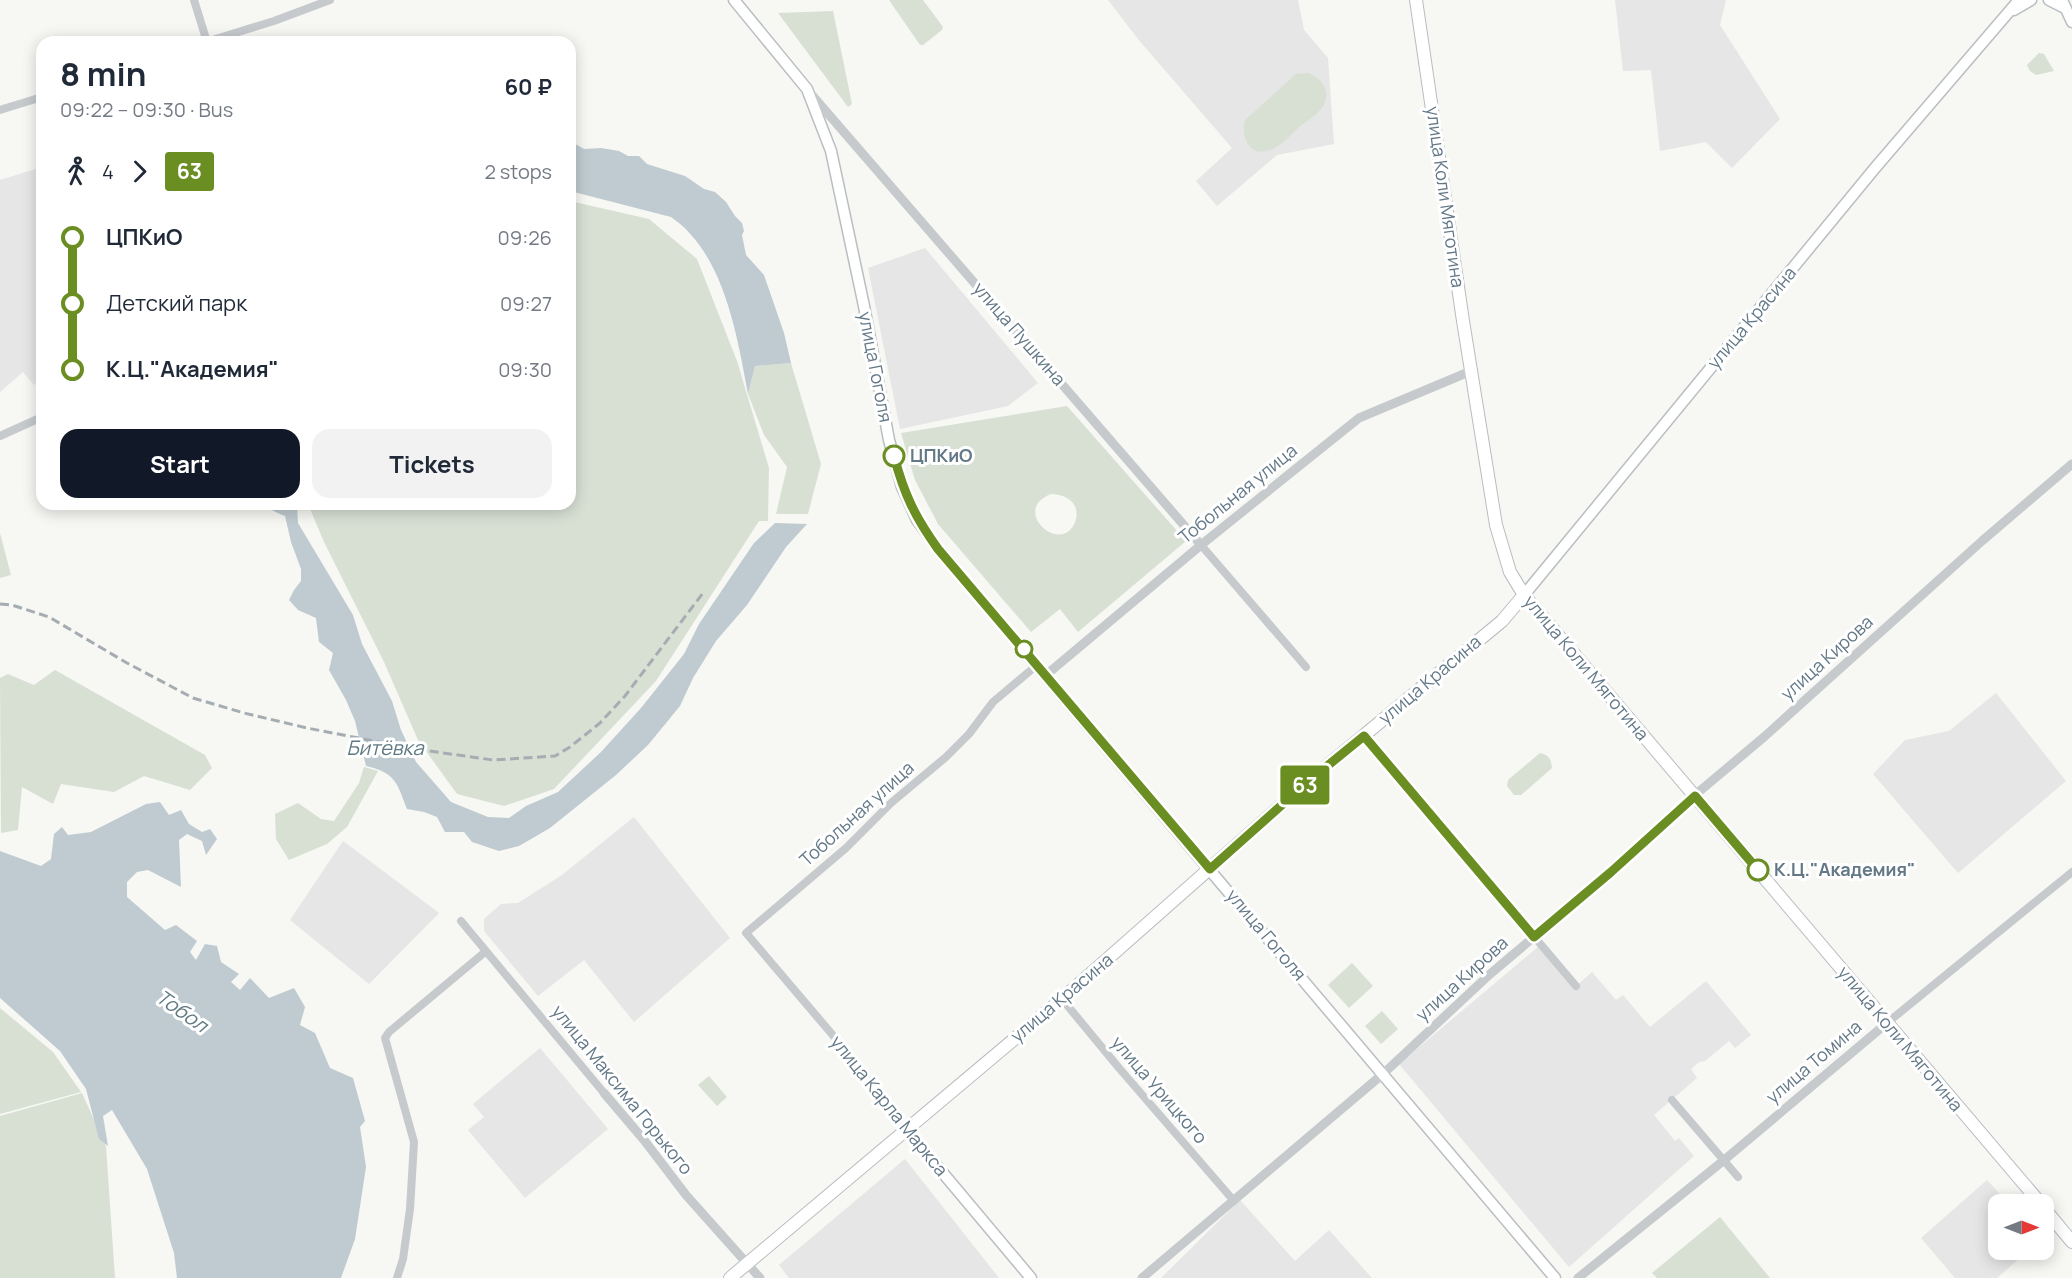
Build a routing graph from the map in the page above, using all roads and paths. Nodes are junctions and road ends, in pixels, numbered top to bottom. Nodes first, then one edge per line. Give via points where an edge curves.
1 (194, 0) edge
2 (330, 0) edge
3 (734, 0) edge
4 (1416, 0) edge
5 (2011, 0) edge
6 (2019, 0) edge
7 (2031, 0) edge
8 (2049, 0) edge
9 (2061, 2) edge
10 (2009, 13) junction
11 (2072, 22) edge
12 (204, 36) edge
13 (225, 36) edge
14 (807, 90) junction
15 (36, 99) edge
16 (0, 110) edge
17 (1471, 370) junction
18 (36, 420) edge
19 (0, 436) edge
20 (2072, 464) edge
21 (1201, 545) junction
22 (1524, 595) junction
23 (1038, 665) junction
24 (1306, 667) dead end
25 (1046, 675) junction
26 (1364, 736) junction
27 (1695, 796) junction
28 (1210, 869) junction
29 (2072, 872) edge
30 (461, 921) dead end
31 (746, 933) joint
32 (1534, 937) junction
33 (485, 952) junction
34 (1576, 986) dead end
35 (1062, 999) junction
36 (1887, 1023) junction
37 (1384, 1073) junction
38 (604, 1094) joint
39 (1672, 1100) dead end
40 (906, 1129) junction
41 (1723, 1161) junction
42 (1738, 1178) dead end
43 (2032, 1194) edge
44 (1234, 1201) junction
45 (2054, 1219) edge
46 (2070, 1236) edge
47 (748, 1263) junction
48 (397, 1278) edge
49 (730, 1278) edge
50 (760, 1278) edge
51 (1031, 1278) edge
52 (1142, 1278) edge
53 (1555, 1278) edge
54 (1578, 1278) edge

1 - 12 street
2 - 13 street
3 - 14 main road, улица Пушкина
4 - 17 main road, улица Коли Мяготина
5 - 10 main road
6 - 10 main road, улица Красина
7 - 10 main road
8 - 9 main road
9 - 11 main road
10 - 22 main road, улица Красина via 1869,176
14 - 21 street, улица Пушкина
14 - 23 main road, улица Гоголя via 831,151 889,440 902,487 917,520 938,549
15 - 16 street
17 - 21 street, Тобольная улица via 1359,418
17 - 22 main road, улица Коли Мяготина via 1502,549
18 - 19 street
20 - 27 street, улица Кирова
21 - 24 street, улица Пушкина
21 - 25 street, Тобольная улица
22 - 26 main road, улица Красина via 1502,621
22 - 27 main road, улица Коли Мяготина
23 - 25 main road, улица Гоголя
23 - 31 street, Тобольная улица via 993,702 946,757
25 - 28 main road, улица Гоголя
26 - 28 main road, улица Красина
26 - 32 street
27 - 32 street, улица Кирова
27 - 36 main road, улица Коли Мяготина
28 - 35 main road, улица Красина
28 - 37 main road, улица Гоголя
29 - 36 street, улица Томина
30 - 33 street, улица Максима Горького
31 - 40 street, улица Карла Маркса
32 - 34 street
32 - 37 street, улица Кирова
33 - 38 street, улица Максима Горького
33 - 48 street via 385,1038 414,1142 410,1209
35 - 40 main road, улица Красина
35 - 44 street, улица Урицкого
36 - 41 street, улица Томина
36 - 43 main road, улица Коли Мяготина
37 - 44 street, улица Кирова
37 - 53 main road, улица Гоголя
38 - 47 street, улица Максима Горького
39 - 41 street
40 - 47 main road, улица Красина
40 - 51 main road, улица Карла Маркса
41 - 42 street
41 - 54 street, улица Томина
44 - 52 street, улица Кирова
45 - 46 main road, улица Коли Мяготина
47 - 49 main road, улица Красина
47 - 50 street, улица Максима Горького

